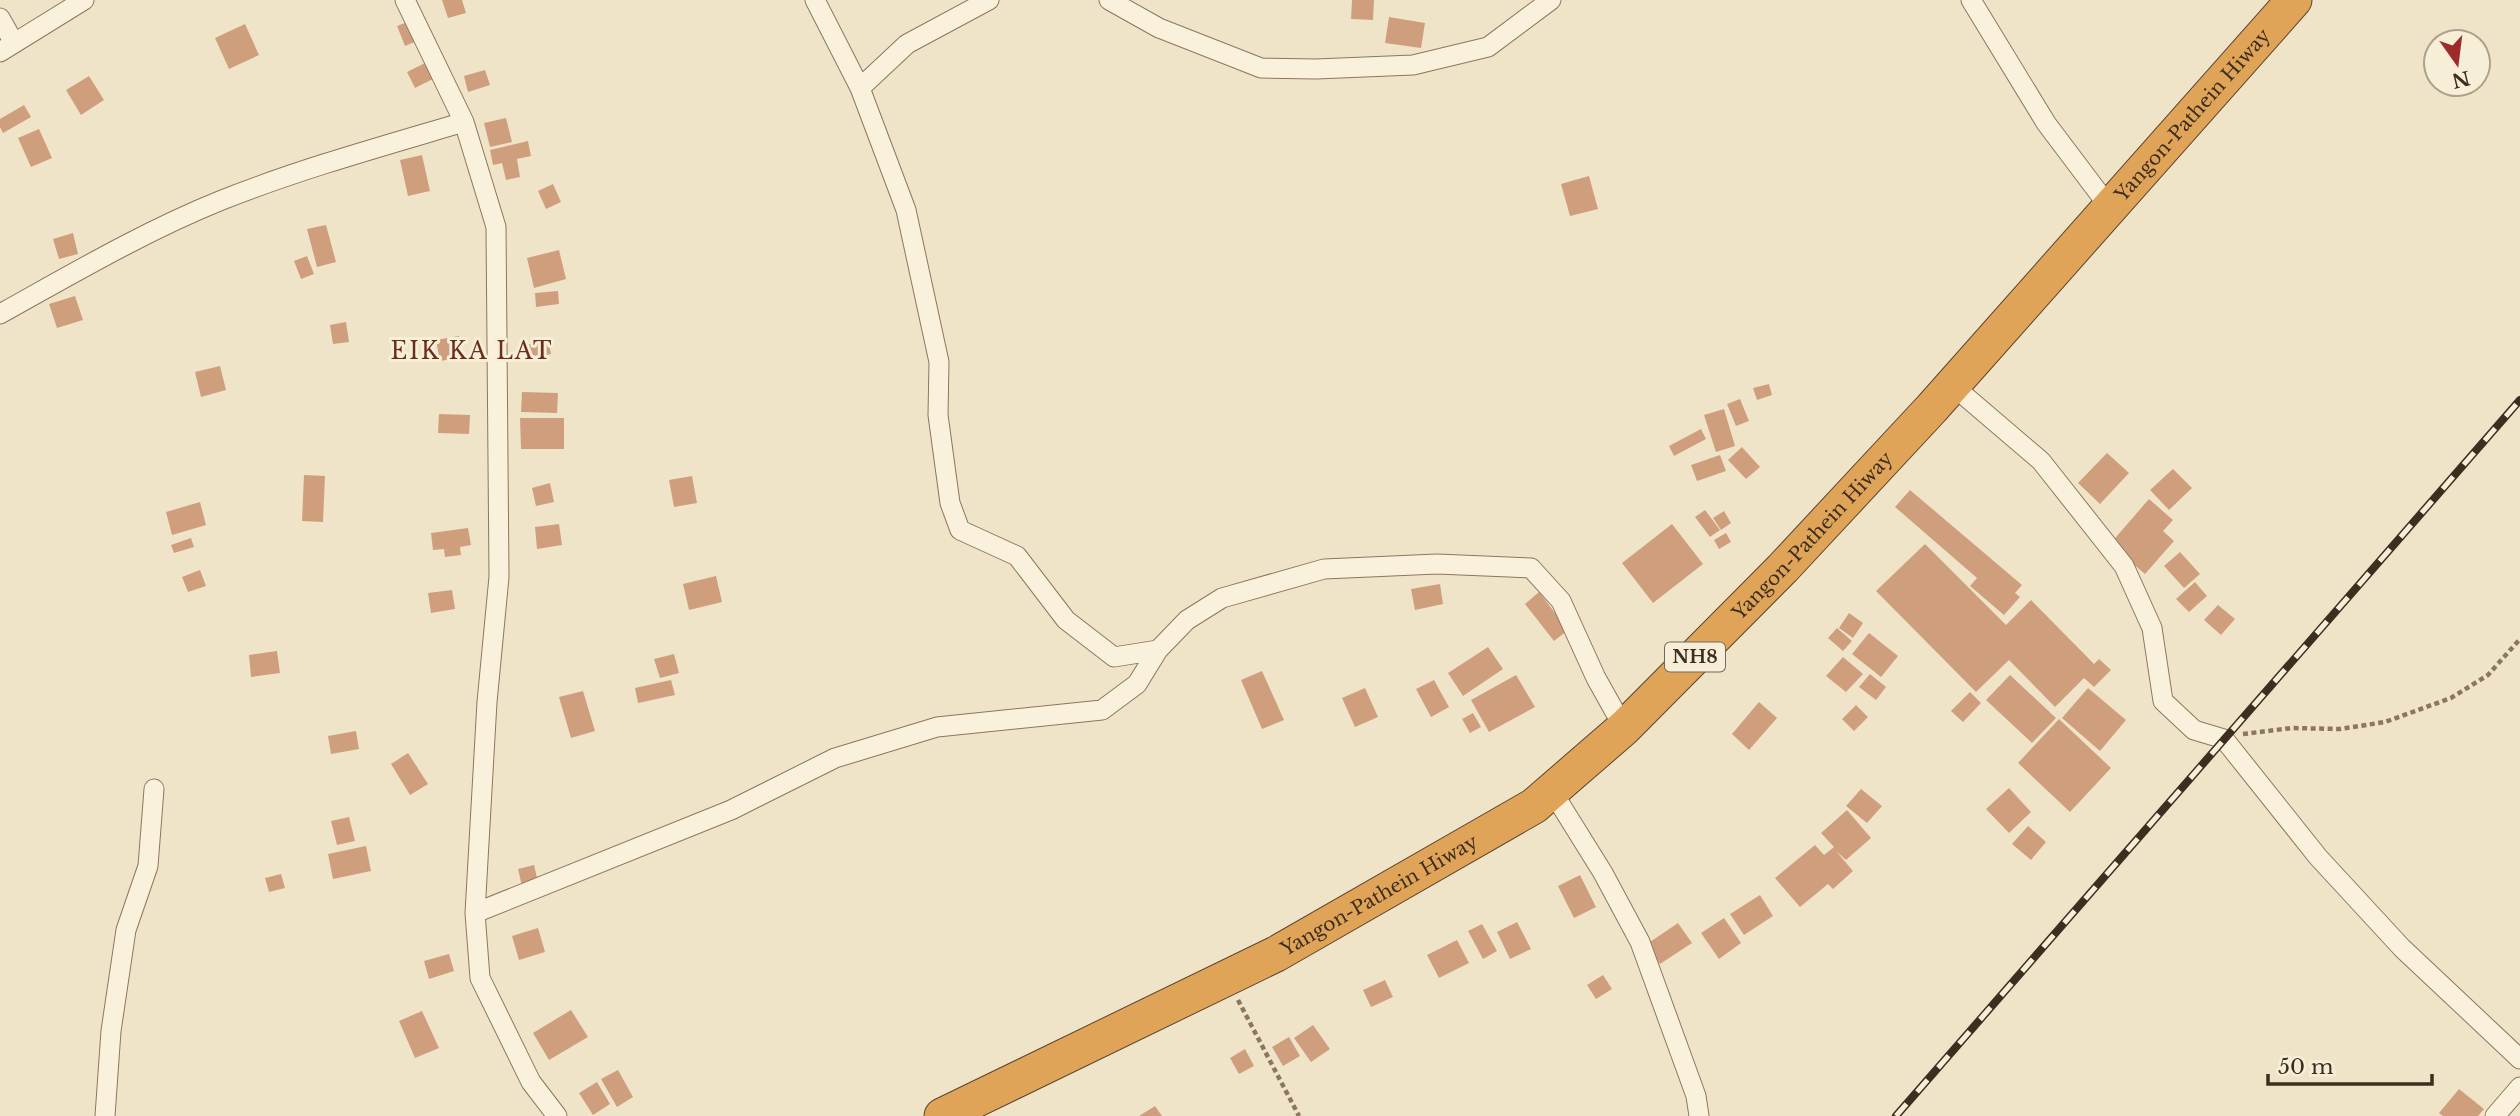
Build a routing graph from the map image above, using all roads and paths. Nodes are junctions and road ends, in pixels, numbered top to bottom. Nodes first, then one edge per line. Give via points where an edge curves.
1 (84, 0) edge
2 (405, 0) edge
3 (815, 0) edge
4 (989, 0) edge
5 (1110, 0) edge
6 (1551, 0) edge
7 (1971, 0) edge
8 (2294, 0) edge
9 (0, 18) edge
10 (7, 48) edge
11 (860, 88) junction
12 (464, 122) junction
13 (2110, 208) junction
14 (0, 314) edge
15 (1952, 385) junction
16 (2520, 639) edge
17 (1158, 650) junction
18 (1624, 728) junction
19 (2229, 746) junction
20 (154, 789) dead end
21 (1552, 791) junction
22 (475, 913) junction
23 (1226, 978) junction
24 (2520, 1059) edge
25 (2520, 1087) edge
26 (105, 1116) edge
27 (557, 1116) edge
28 (942, 1116) edge
29 (1299, 1116) edge
30 (1699, 1116) edge
31 (2495, 1116) edge

1 - 10 street
2 - 12 street
3 - 11 street
4 - 11 street via 907,44
5 - 6 street via 1159,28 1261,68 1316,69 1413,65 1488,47
7 - 13 street via 2046,123
8 - 13 highway, Yangon-Pathein Hiway / NH8
9 - 10 street
11 - 17 street via 906,209 939,362 938,415 950,503 960,530 1017,556 1066,620 1114,657
12 - 14 street via 221,200 104,256
12 - 22 street via 496,228 499,347 499,577
13 - 15 highway, Yangon-Pathein Hiway / NH8
15 - 18 highway, Yangon-Pathein Hiway / NH8 via 1783,568
15 - 19 street via 2040,461 2124,566 2152,628 2163,701 2194,730 2224,739
16 - 19 path via 2488,674 2451,698 2385,722 2243,734
17 - 18 street via 1187,620 1222,598 1324,569 1437,564 1531,568 1561,601 1595,678
17 - 22 street via 1137,684 1101,710 937,727 835,758 732,810
18 - 21 highway, Yangon-Pathein Hiway / NH8
19 - 24 street via 2318,857 2384,928
20 - 26 street via 148,866 126,930 111,1031
21 - 23 highway, Yangon-Pathein Hiway / NH8 via 1534,806 1276,954
21 - 30 street via 1640,942 1696,1096
22 - 27 street via 481,978 531,1082
23 - 28 highway, Yangon-Pathein Hiway / NH8
23 - 29 path
25 - 31 street

